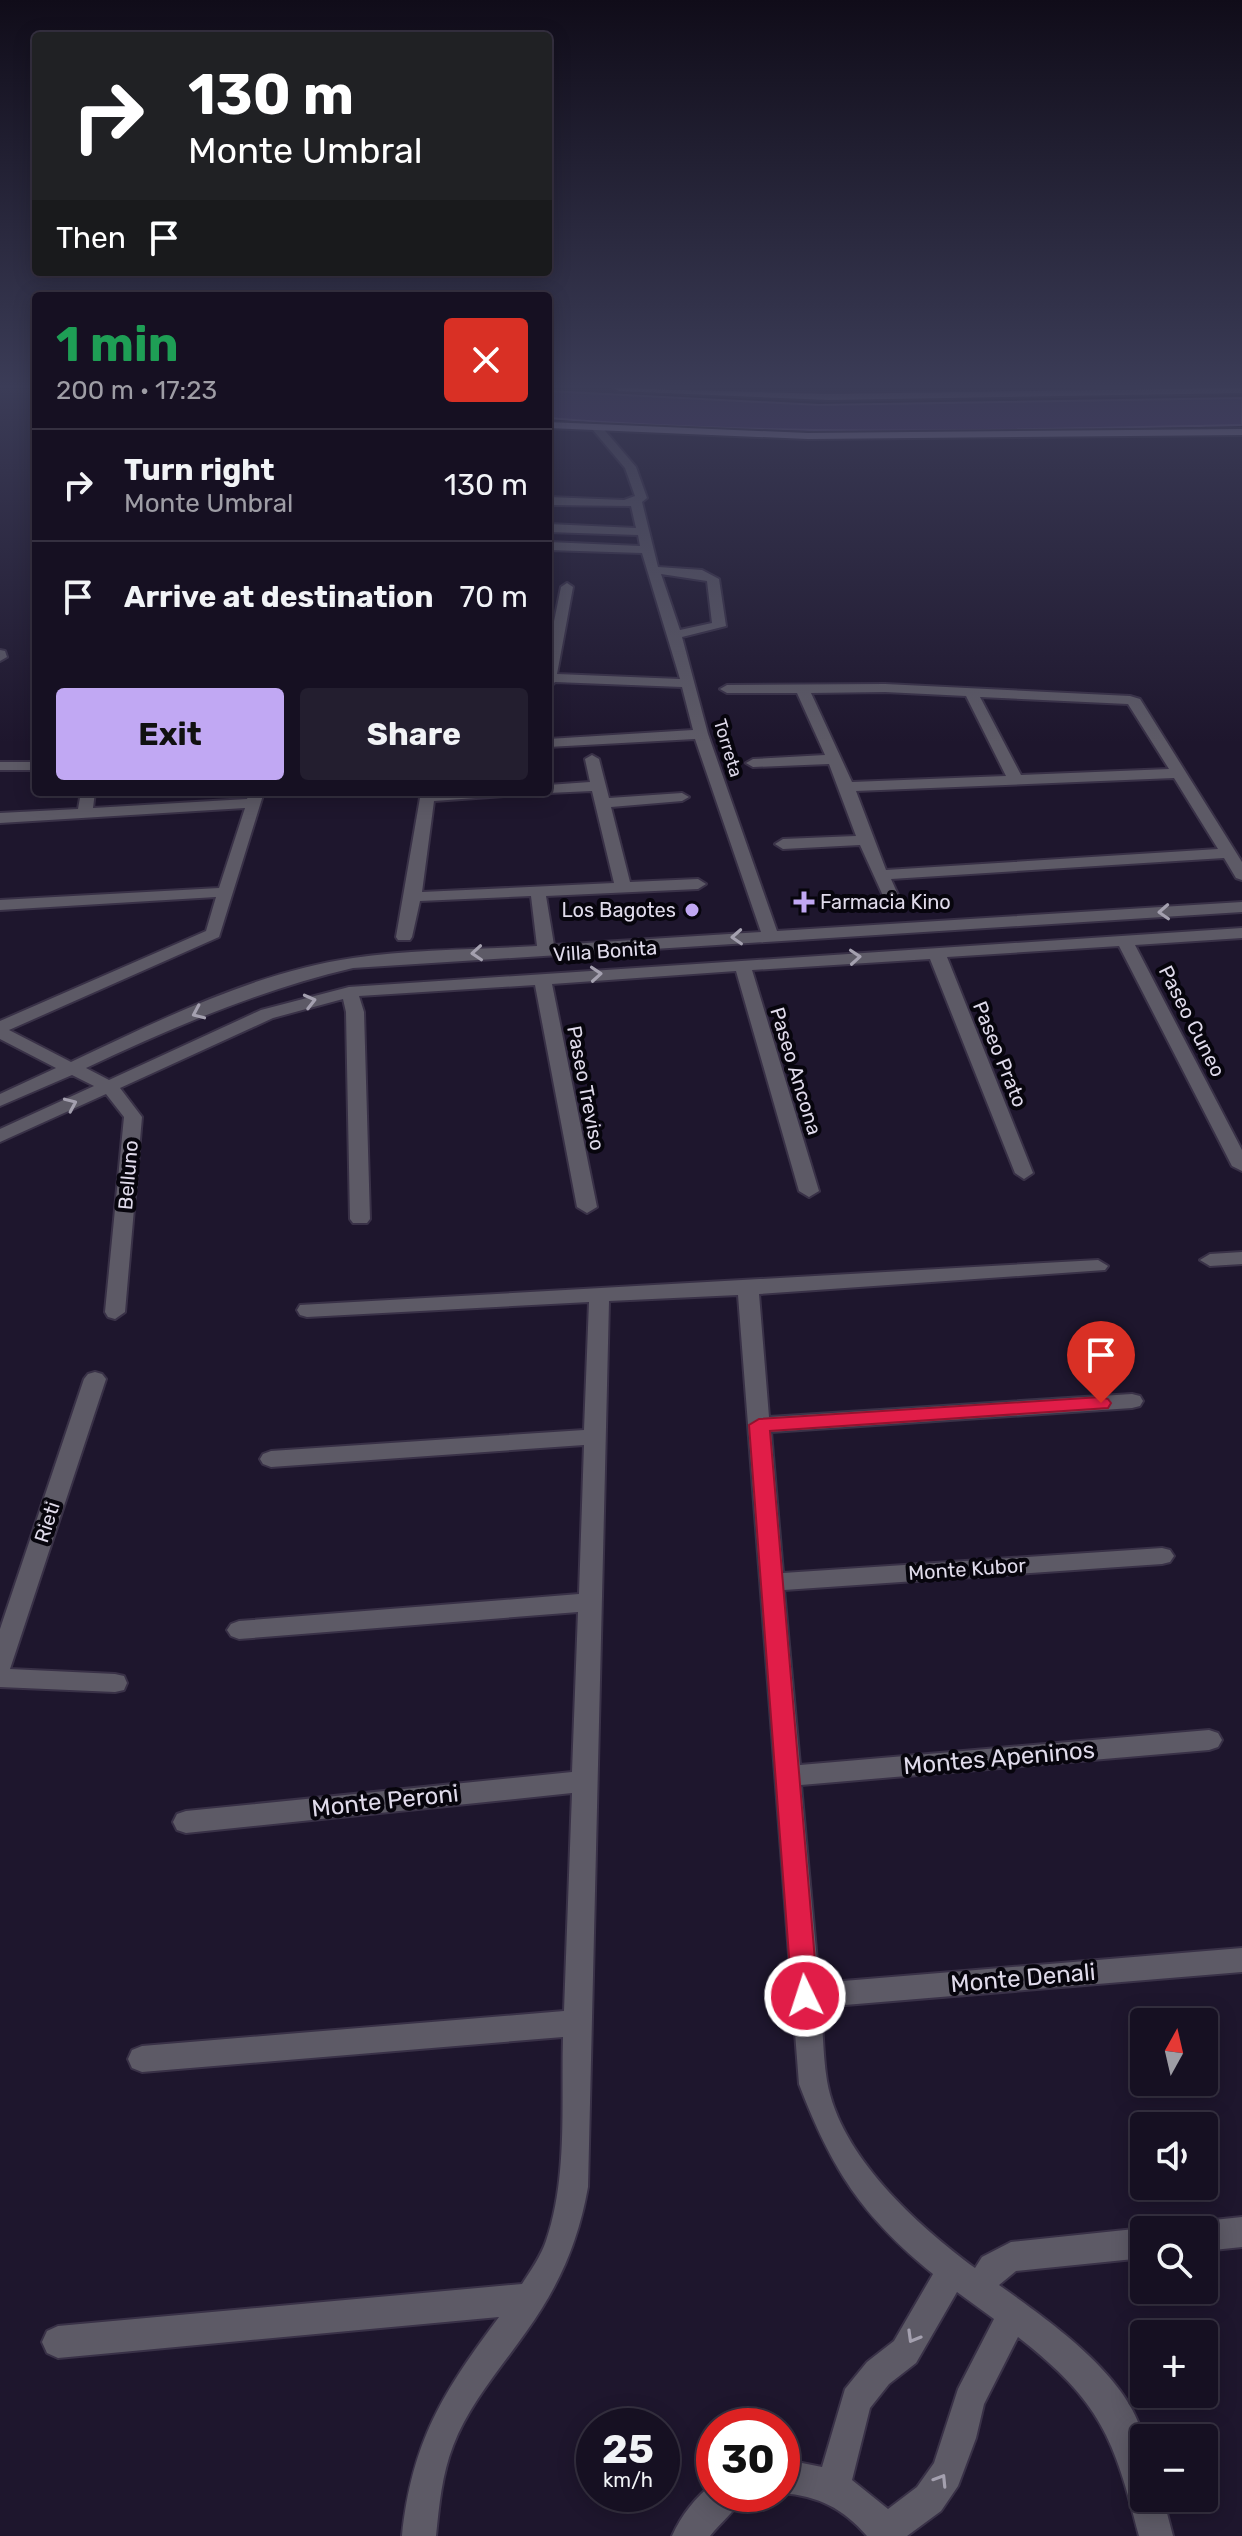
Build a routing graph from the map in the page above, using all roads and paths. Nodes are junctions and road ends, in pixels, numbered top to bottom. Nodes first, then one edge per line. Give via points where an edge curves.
1 (637, 506) edge
2 (552, 511) edge
3 (552, 520) edge
4 (552, 528) edge
5 (640, 533) junction
6 (552, 537) edge
7 (552, 545) edge
8 (655, 570) junction
9 (567, 587) dead end
10 (675, 635) junction
11 (552, 660) edge
12 (552, 680) edge
13 (689, 683) junction
14 (727, 689) dead end
15 (802, 689) junction
16 (970, 691) junction
17 (701, 734) junction
18 (552, 743) edge
19 (592, 759) dead end
20 (833, 759) junction
21 (753, 763) dead end
22 (0, 766) edge
23 (32, 766) edge
24 (1177, 773) junction
25 (1017, 782) junction
26 (599, 786) junction
27 (847, 787) junction
28 (552, 789) edge
29 (87, 796) edge
30 (427, 796) edge
31 (682, 797) dead end
32 (255, 798) edge
33 (603, 803) junction
34 (85, 813) junction
35 (0, 818) edge
36 (865, 840) junction
37 (783, 844) dead end
38 (1228, 853) junction
39 (881, 875) junction
40 (1242, 875) edge
41 (698, 884) dead end
42 (623, 888) junction
43 (225, 892) junction
44 (538, 893) junction
45 (413, 897) junction
46 (0, 905) edge
47 (895, 906) dead end
48 (1242, 907) edge
49 (1242, 933) edge
50 (770, 935) junction
51 (404, 937) dead end
52 (1123, 940) junction
53 (546, 949) junction
54 (936, 952) junction
55 (742, 964) junction
56 (542, 978) junction
57 (349, 992) junction
58 (0, 1029) edge
59 (74, 1067) junction
60 (110, 1087) junction
61 (0, 1101) edge
62 (0, 1136) edge
63 (1241, 1166) edge
64 (1024, 1173) dead end
65 (809, 1191) dead end
66 (587, 1207) dead end
67 (360, 1219) dead end
68 (1242, 1258) edge
69 (1210, 1260) dead end
70 (1098, 1266) dead end
71 (748, 1288) junction
72 (599, 1295) junction
73 (307, 1310) dead end
74 (115, 1312) dead end
75 (95, 1379) dead end
76 (1132, 1401) dead end
77 (759, 1425) junction
78 (595, 1437) junction
79 (271, 1459) dead end
80 (1162, 1556) dead end
81 (772, 1582) junction
82 (589, 1602) junction
83 (239, 1630) dead end
84 (0, 1665) edge
85 (0, 1678) edge
86 (115, 1683) dead end
87 (1209, 1740) dead end
88 (789, 1776) junction
89 (584, 1781) junction
90 (186, 1822) dead end
91 (1242, 1960) edge
92 (805, 1996) junction
93 (576, 2023) junction
94 (142, 2059) dead end
95 (1242, 2232) edge
96 (1218, 2235) edge
97 (1130, 2244) edge
98 (966, 2279) junction
99 (528, 2299) junction
100 (1014, 2313) junction
101 (58, 2342) dead end
102 (1130, 2448) edge
103 (800, 2477) edge
104 (834, 2487) junction
105 (707, 2512) edge
106 (1150, 2512) edge
107 (886, 2534) edge
108 (419, 2536) edge
109 (689, 2536) edge
110 (1156, 2536) edge

1 - 5 street, Torreta
2 - 5 street via 625,514
3 - 5 street
4 - 5 street
5 - 6 street
5 - 7 street
5 - 8 street, Torreta
8 - 10 street, Torreta
8 - 10 street via 713,579 719,626
9 - 11 street
10 - 13 street, Torreta
12 - 13 street
13 - 17 street, Torreta
14 - 15 street
15 - 16 street
15 - 20 street
16 - 24 street via 1130,700
16 - 25 street
17 - 18 street
17 - 50 street, Torreta
19 - 26 street
20 - 21 street
20 - 27 street
22 - 23 street
24 - 25 street
24 - 38 street
25 - 27 street
26 - 28 street
26 - 33 street
27 - 36 street
29 - 34 street
30 - 45 street
31 - 33 street
32 - 34 street
32 - 43 street
33 - 42 street
34 - 35 street
36 - 37 street
36 - 39 street
38 - 39 street
38 - 40 street
39 - 47 street
41 - 42 street
42 - 44 street
43 - 46 street
43 - 58 street via 217,928 208,937
44 - 45 street
44 - 53 street
45 - 51 street
48 -> 50 street, Villa Bonita
49 - 52 street, Villa Bonita
50 -> 53 street, Villa Bonita
52 - 54 street, Villa Bonita
52 - 63 street, Paseo Cuneo
53 -> 59 street, Villa Bonita via 384,960 291,977
55 -> 54 street, Villa Bonita
54 - 64 street, Paseo Prato
56 -> 55 street, Villa Bonita
55 - 65 street, Paseo Ancona
56 - 57 street, Villa Bonita
56 - 66 street, Paseo Treviso
60 -> 57 street, Villa Bonita via 267,1014
57 - 67 street via 355,1012
58 - 59 street, Belluno via 47,1059
59 - 60 street, Belluno
59 - 61 street, Villa Bonita
62 -> 60 street, Villa Bonita
60 - 74 street, Belluno via 133,1117
68 - 69 street
70 - 71 street
71 - 72 street
71 - 77 street
72 - 73 street
72 - 78 street
75 - 84 street, Rieti
76 - 77 street
77 - 81 street
78 - 79 street
78 - 82 street
80 - 81 street, Monte Kubor
81 - 88 street
82 - 83 street
82 - 89 street
85 - 86 street
87 - 88 street, Montes Apeninos
88 - 92 street
89 - 90 street, Monte Peroni
89 - 93 street
91 - 92 street, Monte Denali
92 - 98 street via 813,2084 834,2137 872,2192 919,2243
93 - 94 street
93 - 99 street via 571,2198 557,2253
95 - 96 street
97 - 98 street via 1011,2257
98 - 100 street
98 -> 104 street via 856,2400
99 - 101 street
99 - 108 street via 440,2435 423,2492
100 - 102 street via 1042,2334 1111,2407
107 -> 100 street via 929,2499 946,2474 969,2400
103 - 104 street
104 - 107 street via 863,2506
105 - 109 street
106 - 110 street

